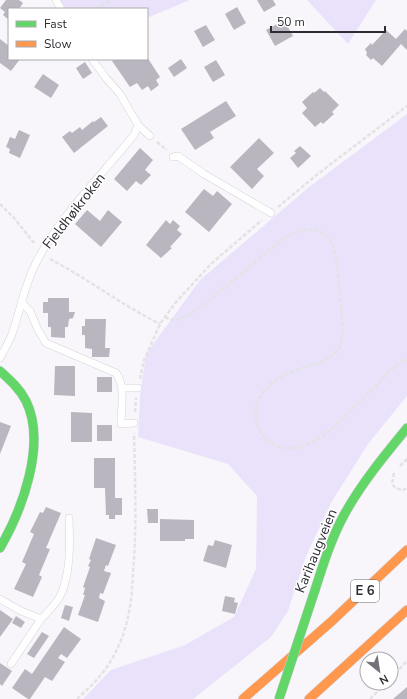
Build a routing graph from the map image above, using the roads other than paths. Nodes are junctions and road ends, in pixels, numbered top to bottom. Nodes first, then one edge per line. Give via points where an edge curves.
1 (93, 60) edge
2 (138, 125) junction
3 (150, 136) road end
4 (174, 157) road end
5 (271, 212) dead end
6 (21, 302) junction
7 (0, 358) edge
8 (0, 370) edge
9 (122, 388) junction
10 (138, 388) dead end
11 (134, 423) dead end
12 (407, 428) edge
13 (69, 518) dead end
14 (0, 548) edge
15 (407, 550) edge
16 (0, 599) edge
17 (407, 610) edge
18 (41, 619) junction
19 (11, 664) dead end
20 (243, 699) edge
21 (279, 699) edge
22 (309, 699) edge

1 - 2 lane via 120,94
2 - 3 lane
2 - 6 lane, Fjeldhøikroken via 134,136 72,210 42,252
4 - 5 lane via 178,156 204,174
6 - 7 lane, Fjeldhøikroken via 12,334
6 - 9 lane via 30,311 46,343 116,373
8 - 14 main road via 23,395 29,406 33,426 28,480 14,523
9 - 10 lane
9 - 11 lane via 121,424
12 - 21 main road, Karihaugveien, bridge via 380,461 350,505 330,545
13 - 18 lane via 70,539 66,579 60,597
15 - 20 main road, E 6 via 328,626
16 - 18 lane
17 - 22 main road
18 - 19 lane

